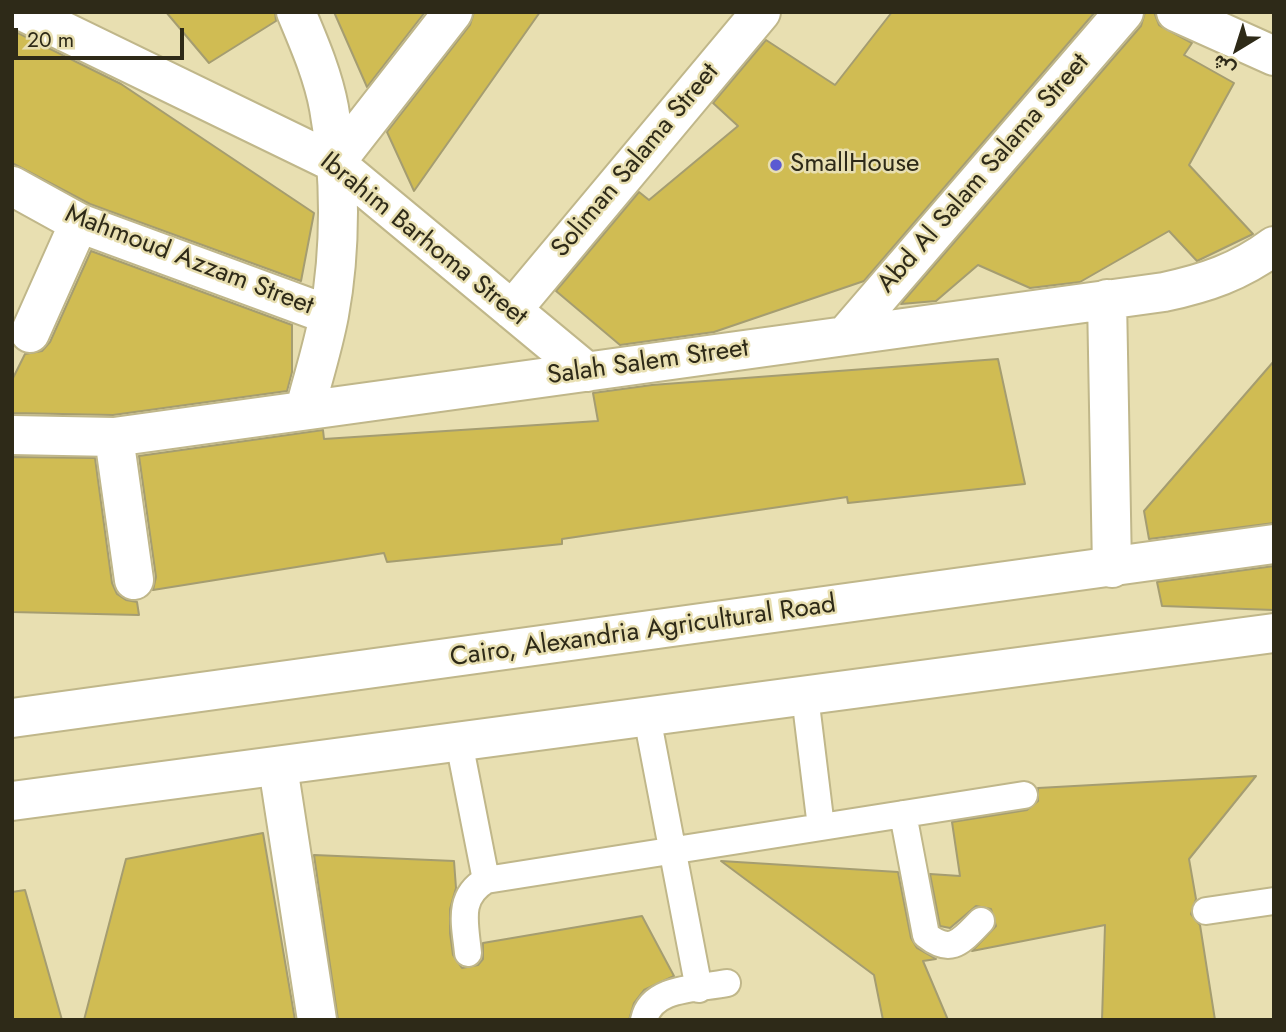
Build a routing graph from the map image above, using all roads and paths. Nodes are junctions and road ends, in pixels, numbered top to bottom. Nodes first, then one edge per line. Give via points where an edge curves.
1 (24, 12) edge
2 (296, 12) edge
3 (453, 12) edge
4 (761, 12) edge
5 (1124, 12) edge
6 (1176, 12) edge
7 (1224, 21) edge
8 (1274, 56) edge
9 (335, 163) junction
10 (12, 186) edge
11 (79, 223) junction
12 (1274, 246) edge
13 (1107, 299) junction
14 (512, 310) junction
15 (329, 315) junction
16 (30, 332) dead end
17 (845, 336) junction
18 (587, 372) junction
19 (305, 409) junction
20 (12, 435) edge
21 (114, 437) junction
22 (1274, 544) edge
23 (1112, 568) junction
24 (134, 580) dead end
25 (1274, 633) edge
26 (805, 696) junction
27 (12, 718) edge
28 (647, 718) junction
29 (459, 742) junction
30 (278, 767) junction
31 (1024, 795) dead end
32 (12, 801) edge
33 (903, 814) junction
34 (821, 827) junction
35 (673, 850) junction
36 (486, 880) junction
37 (1274, 901) edge
38 (1206, 911) dead end
39 (981, 921) dead end
40 (468, 953) dead end
41 (727, 983) dead end
42 (699, 989) junction
43 (317, 1020) edge
44 (643, 1020) edge

1 - 9 main road, Ibrahim Barhoma Street
2 - 9 main road via 329,107
3 - 9 main road
4 - 14 main road, Soliman Salama Street
5 - 17 main road, Abd Al Salam Salama Street
6 - 7 main road
7 - 8 main road
9 - 14 main road, Ibrahim Barhoma Street
9 - 15 main road via 337,239
10 - 11 main road, Mahmoud Azzam Street
11 - 15 main road, Mahmoud Azzam Street
11 - 16 main road
12 - 13 main road, Salah Salem Street via 1249,264 1208,282
13 - 17 main road, Salah Salem Street
13 - 23 main road
14 - 18 main road, Ibrahim Barhoma Street
15 - 19 main road
17 - 18 main road, Salah Salem Street
18 - 19 main road, Salah Salem Street
19 - 21 main road, Salah Salem Street
20 - 21 main road, Salah Salem Street
21 - 24 main road
22 - 23 main road, Cairo, Alexandria Agricultural Road
23 - 27 main road, Cairo, Alexandria Agricultural Road
25 - 26 main road
26 - 28 main road
26 - 34 lane
28 - 29 main road
28 - 35 lane
29 - 30 main road
29 - 36 lane
30 - 32 main road
30 - 43 main road
31 - 33 lane
33 - 34 lane
33 - 39 lane via 926,936 947,946 959,943
34 - 35 lane
35 - 36 lane
35 - 42 lane
36 - 40 lane via 465,900
37 - 38 lane
41 - 42 lane
42 - 44 lane via 656,998

